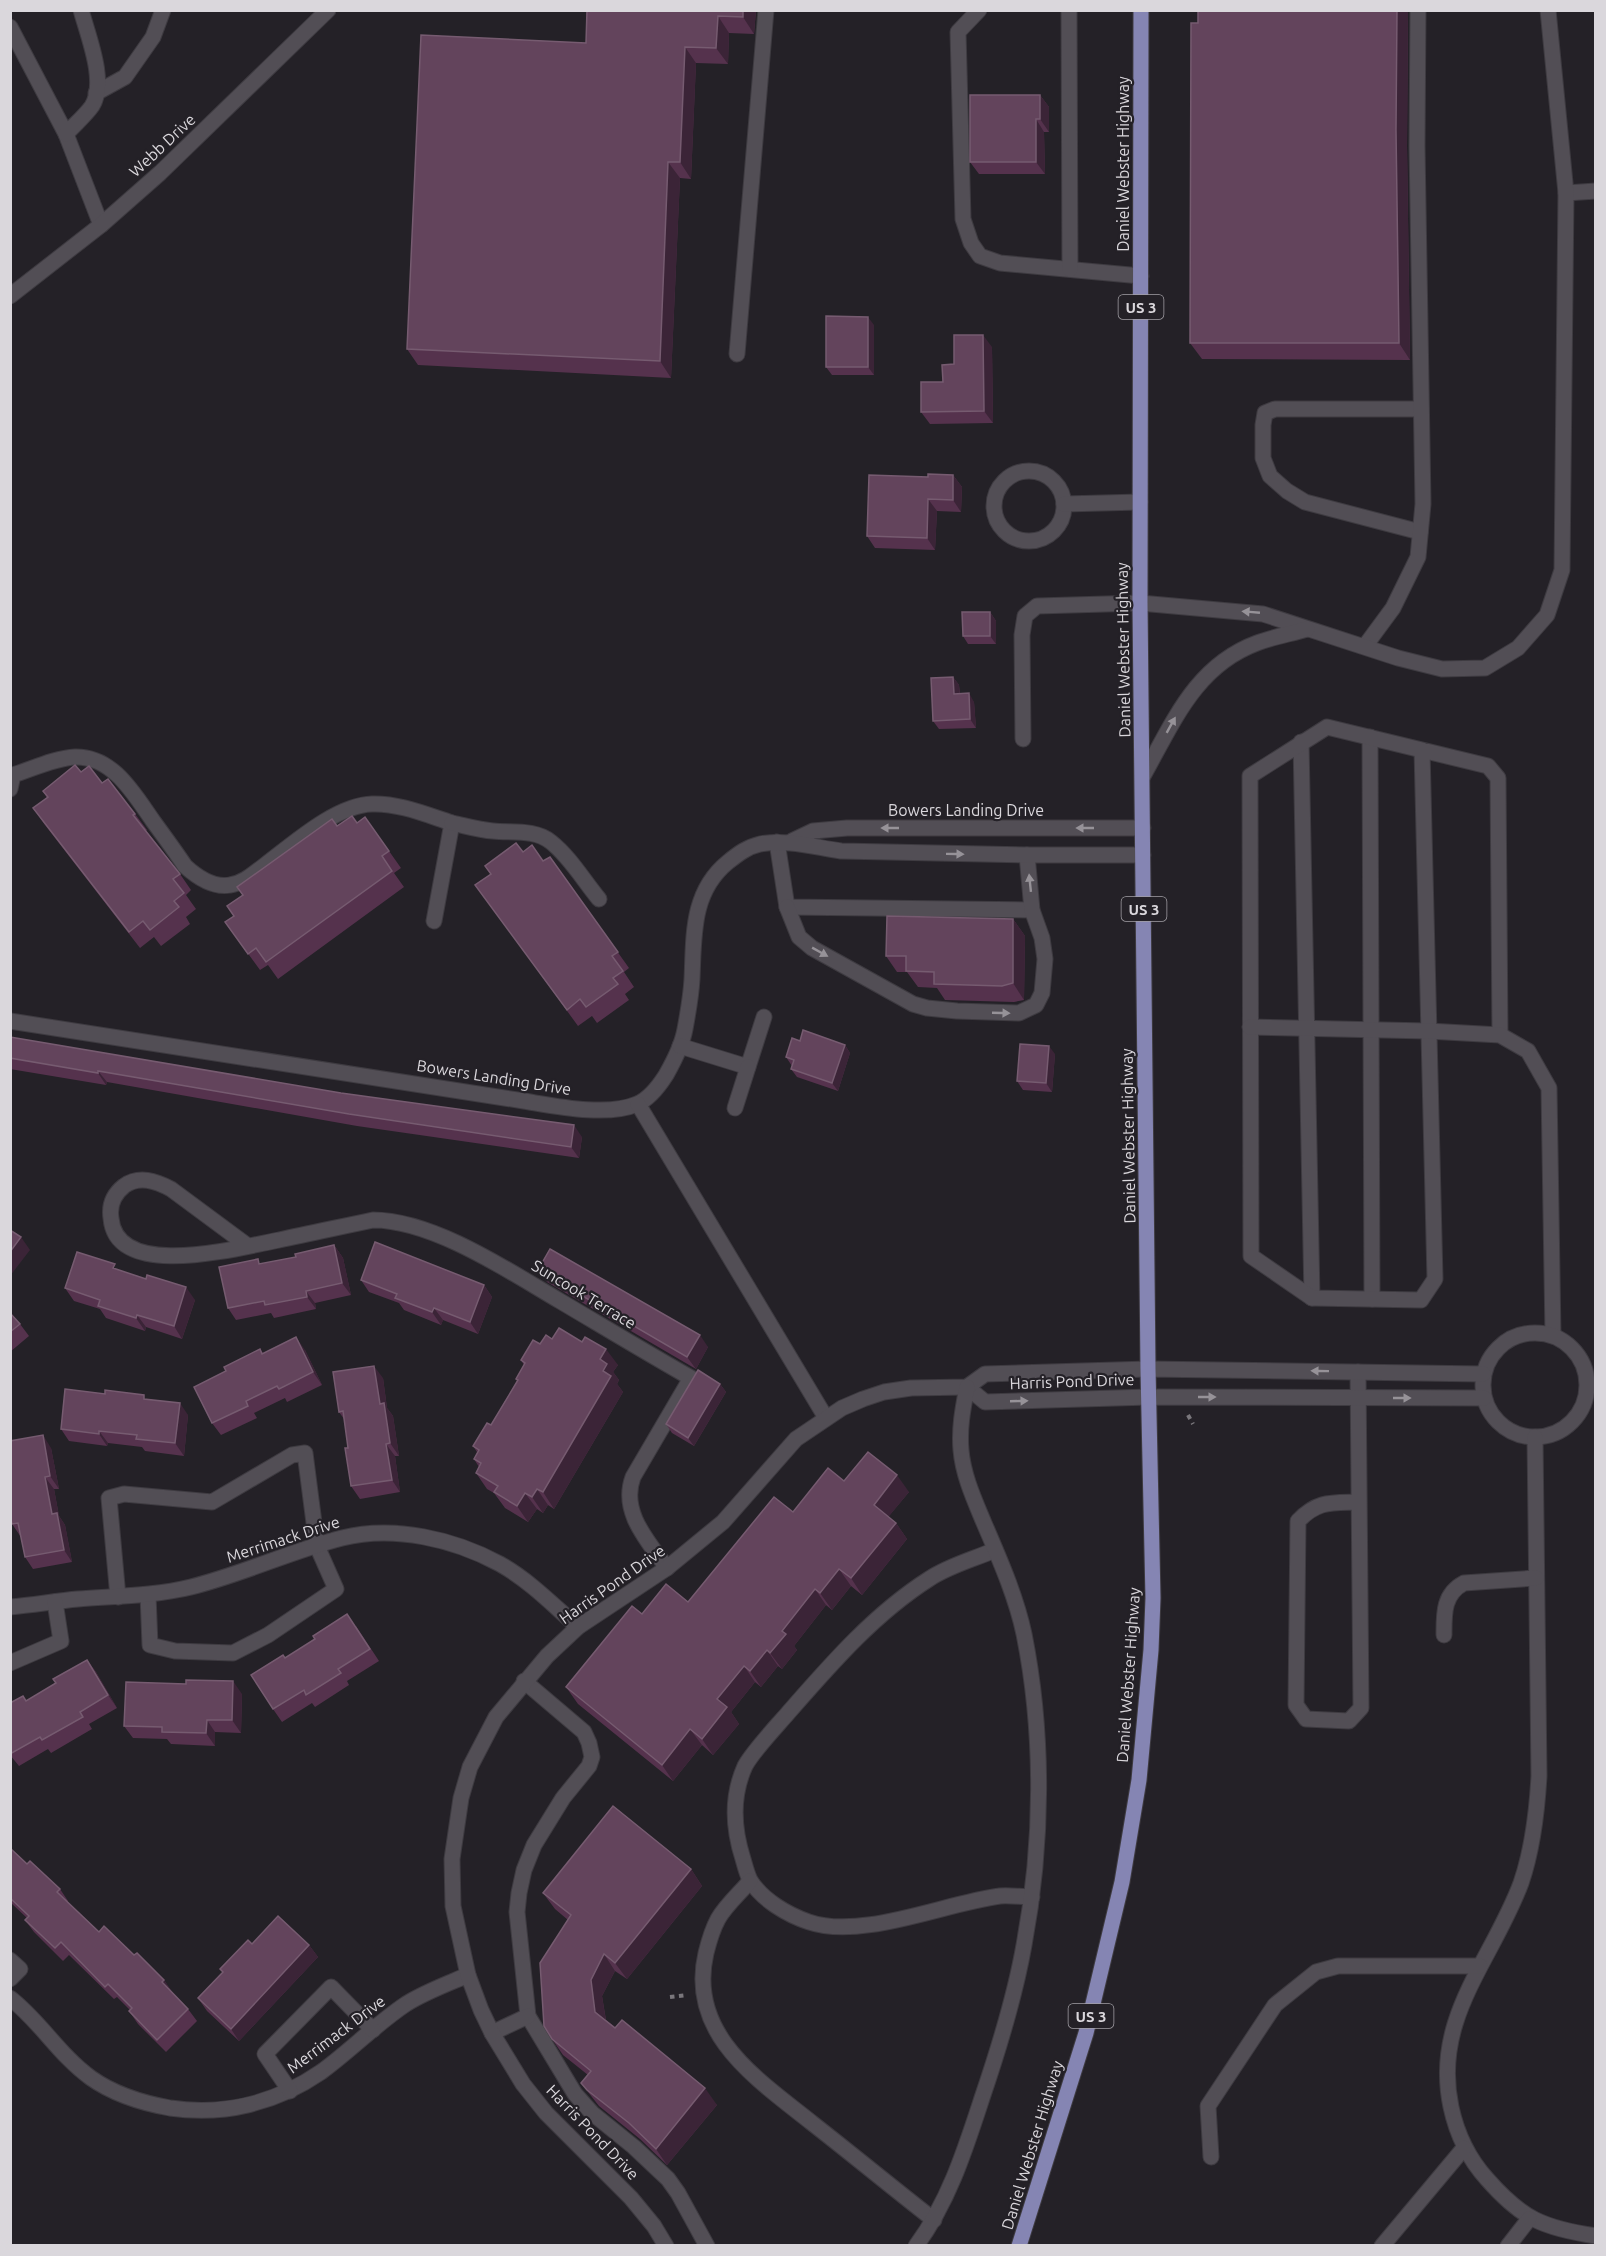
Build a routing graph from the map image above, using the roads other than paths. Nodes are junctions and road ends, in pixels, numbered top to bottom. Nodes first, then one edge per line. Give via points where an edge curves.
1 (81, 10) edge
2 (163, 10) edge
3 (328, 10) edge
4 (766, 10) edge
5 (980, 10) edge
6 (1069, 10) edge
7 (1141, 10) edge
8 (1418, 10) edge
9 (1548, 10) edge
10 (10, 27) edge
11 (96, 93) junction
12 (66, 134) junction
13 (1596, 191) edge
14 (1566, 193) junction
15 (100, 225) junction
16 (1070, 269) junction
17 (1142, 276) junction
18 (10, 296) edge
19 (737, 354) dead end
20 (1421, 409) junction
21 (1140, 502) junction
22 (1064, 504) junction
23 (1420, 532) junction
24 (1140, 603) junction
25 (1306, 629) junction
26 (1365, 646) junction
27 (1370, 737) junction
28 (1023, 739) dead end
29 (1300, 742) junction
30 (1422, 750) junction
31 (1143, 776) junction
32 (11, 780) edge
33 (452, 823) junction
34 (1143, 828) junction
35 (785, 842) junction
36 (1027, 855) junction
37 (1143, 855) junction
38 (599, 899) dead end
39 (787, 907) junction
40 (1032, 910) junction
41 (434, 921) dead end
42 (764, 1017) dead end
43 (10, 1021) edge
44 (1250, 1027) junction
45 (1306, 1029) junction
46 (1371, 1031) junction
47 (1428, 1031) junction
48 (1500, 1035) junction
49 (680, 1046) junction
50 (748, 1067) junction
51 (638, 1104) junction
52 (735, 1108) dead end
53 (248, 1246) junction
54 (1312, 1298) junction
55 (1372, 1299) junction
56 (1553, 1336) junction
57 (1148, 1369) junction
58 (1358, 1372) junction
59 (1483, 1374) junction
60 (1591, 1382) edge
61 (967, 1387) junction
62 (1149, 1397) junction
63 (1358, 1398) junction
64 (1484, 1398) junction
65 (826, 1418) junction
66 (1535, 1437) junction
67 (1359, 1503) junction
68 (318, 1546) junction
69 (995, 1550) junction
70 (667, 1568) junction
71 (1536, 1578) junction
72 (148, 1595) junction
73 (118, 1597) junction
74 (55, 1602) junction
75 (10, 1607) edge
76 (578, 1627) junction
77 (1444, 1635) dead end
78 (10, 1663) edge
79 (524, 1681) junction
80 (750, 1881) junction
81 (1032, 1897) junction
82 (10, 1960) edge
83 (1480, 1966) junction
84 (468, 1975) junction
85 (10, 1978) edge
86 (10, 1998) edge
87 (528, 2016) junction
88 (373, 2030) junction
89 (492, 2033) junction
90 (290, 2091) junction
91 (1464, 2148) junction
92 (1211, 2157) dead end
93 (1529, 2218) junction
94 (934, 2220) junction
95 (1596, 2236) edge
96 (666, 2246) edge
97 (707, 2246) edge
98 (916, 2246) edge
99 (1019, 2246) edge
100 (1382, 2246) edge
101 (1508, 2246) edge

1 - 11 street via 98,77
2 - 11 street via 153,37 125,77
3 - 15 street, Webb Drive via 160,173
4 - 19 street
5 - 16 street via 958,32 963,219 980,256 1000,263
6 - 16 street
7 - 17 main road, Daniel Webster Highway / US 3
8 - 20 street
9 - 14 street
10 - 12 street
11 - 12 street via 92,106
12 - 15 street
13 - 14 street
14 - 26 street via 1562,570 1547,615 1518,648 1485,668 1442,669
15 - 18 street, Webb Drive
16 - 17 street
17 - 21 main road, Daniel Webster Highway / US 3
20 - 23 street
20 - 23 street via 1275,409 1265,413 1263,425 1263,458 1270,476 1287,491 1305,502
21 - 22 street
21 - 24 main road, Daniel Webster Highway / US 3
22 - 22 street via 1055,483 1035,471 1023,471 1003,482 994,503 1000,525 1018,539 1029,541 1050,534 1063,515
23 - 26 street via 1418,556 1408,580
25 -> 24 street via 1263,614
24 - 28 street via 1037,606 1025,616
24 - 31 main road, Daniel Webster Highway / US 3
25 - 26 street
31 -> 25 street via 1184,703 1213,668 1257,643
27 - 29 street via 1327,727
27 - 30 street
27 - 46 street
29 - 44 street via 1250,776
29 - 45 street
30 - 47 street
30 - 48 street via 1488,766 1498,778
31 - 34 main road, Daniel Webster Highway / US 3
32 - 33 street via 74,757 104,765 129,787 185,866 196,876 218,885 243,882 306,834 355,807 398,806
33 - 38 street via 542,836 560,851
33 - 41 street
34 -> 35 street, Bowers Landing Drive via 847,828 813,831
34 - 37 main road, Daniel Webster Highway / US 3
35 -> 36 street, Bowers Landing Drive via 841,851
35 - 39 street
35 - 49 street, Bowers Landing Drive via 758,844 740,851 720,868 707,887 693,930 692,982
36 - 37 street, Bowers Landing Drive
40 -> 36 street
37 - 57 main road, Daniel Webster Highway / US 3
39 - 40 street
39 -> 40 street via 799,937 812,948 913,1004 947,1010 1019,1013 1036,1005 1042,993 1045,959
42 - 50 street
43 - 51 street, Bowers Landing Drive via 566,1107 611,1110
44 - 45 street
44 - 54 street via 1251,1256
45 - 46 street
45 - 54 street
46 - 47 street
46 - 55 street
47 - 48 street
47 - 55 street via 1435,1279 1421,1300
48 - 56 street via 1528,1051 1549,1088
49 - 50 street
49 - 51 street, Bowers Landing Drive via 659,1087
50 - 52 street
51 - 65 street
53 - 53 street, Suncook Terrace via 184,1257 147,1254 114,1232 110,1211 113,1200 127,1184 138,1180 159,1183
53 - 70 street, Suncook Terrace via 373,1220 408,1224 504,1268 690,1378 628,1489 634,1517
54 - 55 street
56 - 59 street via 1535,1332 1518,1335 1490,1357
56 - 60 street via 1580,1358
58 -> 57 street, Harris Pond Drive
57 - 61 street, Harris Pond Drive via 985,1374
57 - 62 main road, Daniel Webster Highway / US 3
58 - 59 street, Harris Pond Drive
58 - 63 street
59 - 64 street
60 - 66 street via 1582,1409 1572,1422 1558,1432
61 -> 62 street, Harris Pond Drive via 985,1402
61 - 65 street, Harris Pond Drive via 884,1392
61 - 69 street via 960,1421 961,1451 968,1485
62 -> 63 street, Harris Pond Drive
62 - 99 main road, Daniel Webster Highway / US 3 via 1152,1619 1139,1780 1100,1983
63 -> 64 street, Harris Pond Drive
63 - 67 street
64 - 66 street via 1497,1421 1510,1432
65 - 70 street, Harris Pond Drive via 796,1439 723,1522
66 - 71 street
67 - 67 street via 1361,1708 1349,1721 1306,1719 1296,1705 1298,1521 1308,1510 1324,1503
68 - 72 street, Merrimack Drive via 192,1587
68 - 72 street via 336,1589 268,1635 233,1653 175,1651 150,1645
68 - 73 street via 305,1453 292,1455 212,1502 124,1494 109,1498
68 - 76 street, Merrimack Drive via 342,1538 389,1533 456,1545 509,1570
69 - 80 street via 932,1577 884,1613 829,1666 746,1766 734,1802 736,1837
69 - 81 street via 1023,1632 1032,1685 1038,1772
70 - 76 street, Harris Pond Drive
71 - 77 street via 1464,1583 1455,1588 1444,1611
71 - 83 street via 1537,1810 1521,1883
72 - 73 street, Merrimack Drive
73 - 74 street, Merrimack Drive
74 - 75 street, Merrimack Drive
74 - 78 street via 61,1641
76 - 79 street, Harris Pond Drive
79 - 84 street, Harris Pond Drive via 483,1739 461,1798 452,1859 453,1906
79 - 87 street via 584,1732 592,1757 590,1766 546,1822 524,1870 518,1912
80 - 81 street via 785,1912 823,1927 885,1922 1001,1896
80 - 94 street via 718,1918 710,1938 702,1982 706,2011 715,2028 743,2065 770,2089
81 - 94 street via 1024,1946 990,2073 950,2188
82 - 85 street via 20,1969
83 - 91 street via 1452,2031 1447,2060 1448,2091
83 - 92 street via 1338,1966 1316,1972 1275,2005 1209,2106
84 - 88 street, Merrimack Drive via 407,2003
84 - 89 street, Harris Pond Drive
86 - 90 street, Merrimack Drive via 68,2059 117,2094 184,2110 220,2110 256,2104
87 - 89 street
87 - 97 street via 575,2094 668,2179
88 - 90 street, Merrimack Drive via 321,2072
88 - 90 street via 331,1988 265,2054
89 - 96 street, Harris Pond Drive via 546,2113 632,2198
91 - 93 street via 1503,2198
91 - 100 street
93 - 95 street via 1565,2232
93 - 101 street
94 - 98 street

